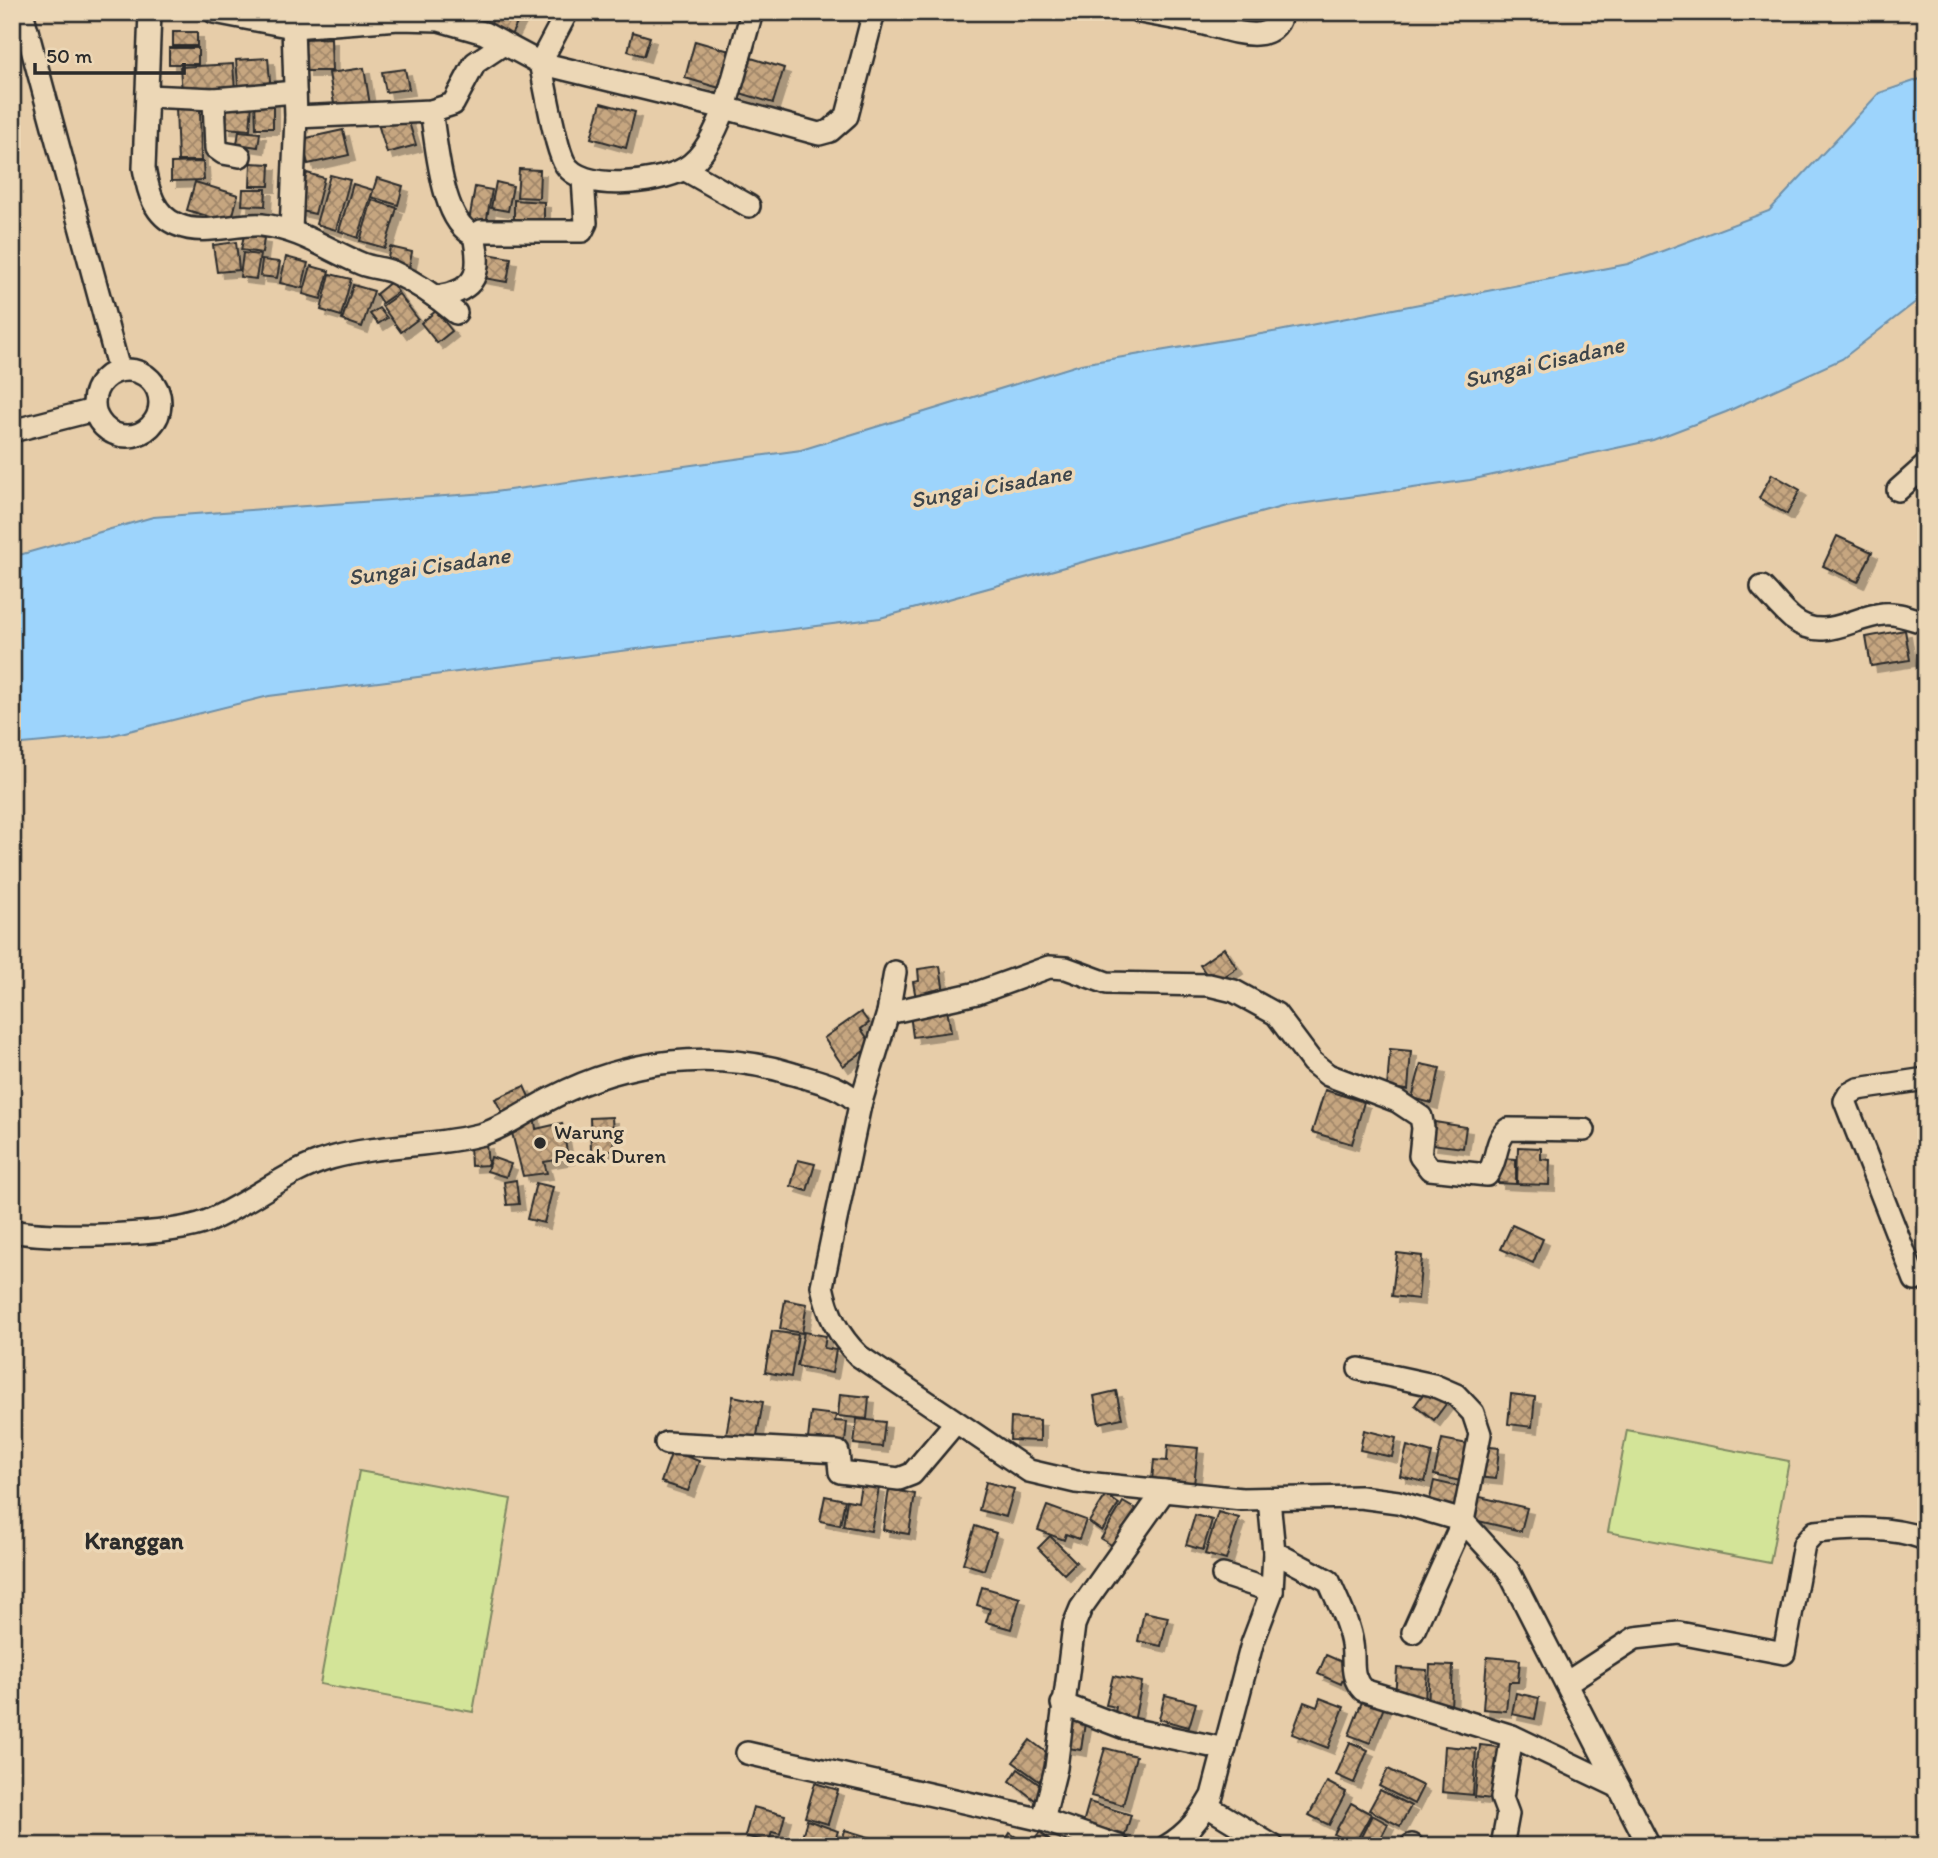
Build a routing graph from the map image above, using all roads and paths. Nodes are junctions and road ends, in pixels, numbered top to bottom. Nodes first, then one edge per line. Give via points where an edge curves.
1 (22, 12) edge
2 (150, 12) edge
3 (214, 12) edge
4 (567, 12) edge
5 (752, 12) edge
6 (874, 12) edge
7 (1140, 12) edge
8 (1282, 12) edge
9 (419, 15) edge
10 (1202, 18) edge
11 (293, 27) junction
12 (502, 45) junction
13 (540, 64) junction
14 (295, 92) junction
15 (147, 96) junction
16 (214, 99) junction
17 (725, 108) junction
18 (431, 111) junction
19 (296, 117) junction
20 (240, 156) dead end
21 (684, 169) junction
22 (583, 179) junction
23 (749, 206) dead end
24 (291, 230) junction
25 (474, 235) junction
26 (436, 297) junction
27 (456, 313) dead end
28 (119, 370) junction
29 (94, 410) junction
30 (12, 431) edge
31 (1926, 465) edge
32 (1898, 490) dead end
33 (1762, 587) dead end
34 (1926, 623) edge
35 (895, 972) dead end
36 (888, 1013) junction
37 (1926, 1078) edge
38 (860, 1105) junction
39 (1584, 1130) dead end
40 (12, 1231) edge
41 (1915, 1280) dead end
42 (1359, 1369) dead end
43 (955, 1423) junction
44 (666, 1443) dead end
45 (1164, 1491) junction
46 (1269, 1499) junction
47 (1463, 1521) junction
48 (1926, 1539) edge
49 (1275, 1552) junction
50 (1223, 1575) dead end
51 (1272, 1591) junction
52 (1413, 1632) dead end
53 (1566, 1683) junction
54 (1062, 1703) junction
55 (1512, 1736) junction
56 (1225, 1749) junction
57 (747, 1753) dead end
58 (1619, 1787) junction
59 (1207, 1806) junction
60 (1043, 1820) junction
61 (1118, 1846) edge
62 (1167, 1846) edge
63 (1273, 1846) edge
64 (1502, 1846) edge
65 (1649, 1846) edge

1 - 28 street
2 - 15 street
3 - 11 street
4 - 13 street
5 - 17 street
6 - 17 street via 846,116 830,131 818,134
7 - 10 street
8 - 10 street via 1276,27 1261,35
9 - 11 street
9 - 12 street via 484,33
11 - 14 street
12 - 13 street
12 - 18 street via 475,63 453,104
13 - 17 street
13 - 22 street via 564,162
14 - 16 street
14 - 19 street
15 - 16 street
15 - 24 street via 144,168 149,193 165,219 196,229 245,224
16 - 20 street via 216,148
17 - 21 street via 704,149
18 - 19 street
18 - 25 street via 447,198 459,225
19 - 24 street
21 - 22 street via 624,183
21 - 23 street
22 - 25 street via 586,223 582,232 481,231
24 - 26 street via 363,265 396,274
25 - 26 street via 479,262 476,275 459,293
26 - 27 street
28 - 29 street via 98,385
28 - 29 street via 136,370 152,379 160,395 160,413 150,428 135,436 117,435 102,426
29 - 30 street
31 - 32 street
33 - 34 street via 1794,620 1810,628 1845,627 1882,614
35 - 36 street
36 - 38 street
36 - 39 street via 978,993 1049,967 1066,968 1107,983 1209,985 1234,991 1276,1014 1312,1062 1328,1075 1397,1101 1421,1117 1420,1156 1430,1169 1487,1175 1500,1135 1507,1129
37 - 41 street via 1858,1089 1845,1101
38 - 40 street via 838,1089 767,1066 697,1059 623,1069 554,1096 507,1126 483,1134 329,1159 187,1228 94,1234
38 - 43 street via 822,1286 828,1313 859,1356
42 - 47 street via 1433,1385 1456,1395 1473,1413 1480,1434
43 - 44 street via 912,1474 899,1479 840,1472 838,1452
43 - 45 street via 1029,1471 1076,1482
45 - 46 street
45 - 54 street via 1081,1608 1074,1625
46 - 47 street via 1360,1497 1398,1502
46 - 49 street
47 - 52 street
47 - 53 street via 1508,1570
48 - 53 street via 1884,1529 1815,1532 1804,1544 1784,1653 1679,1633 1634,1638
49 - 51 street
49 - 55 street via 1329,1581 1353,1645 1355,1682 1363,1690
50 - 51 street
51 - 56 street via 1252,1644
53 - 58 street
54 - 56 street via 1125,1728
54 - 60 street via 1058,1757
55 - 58 street
55 - 64 street via 1502,1798 1508,1814
56 - 59 street
57 - 60 street
58 - 65 street
59 - 62 street via 1182,1837
59 - 63 street
60 - 61 street

